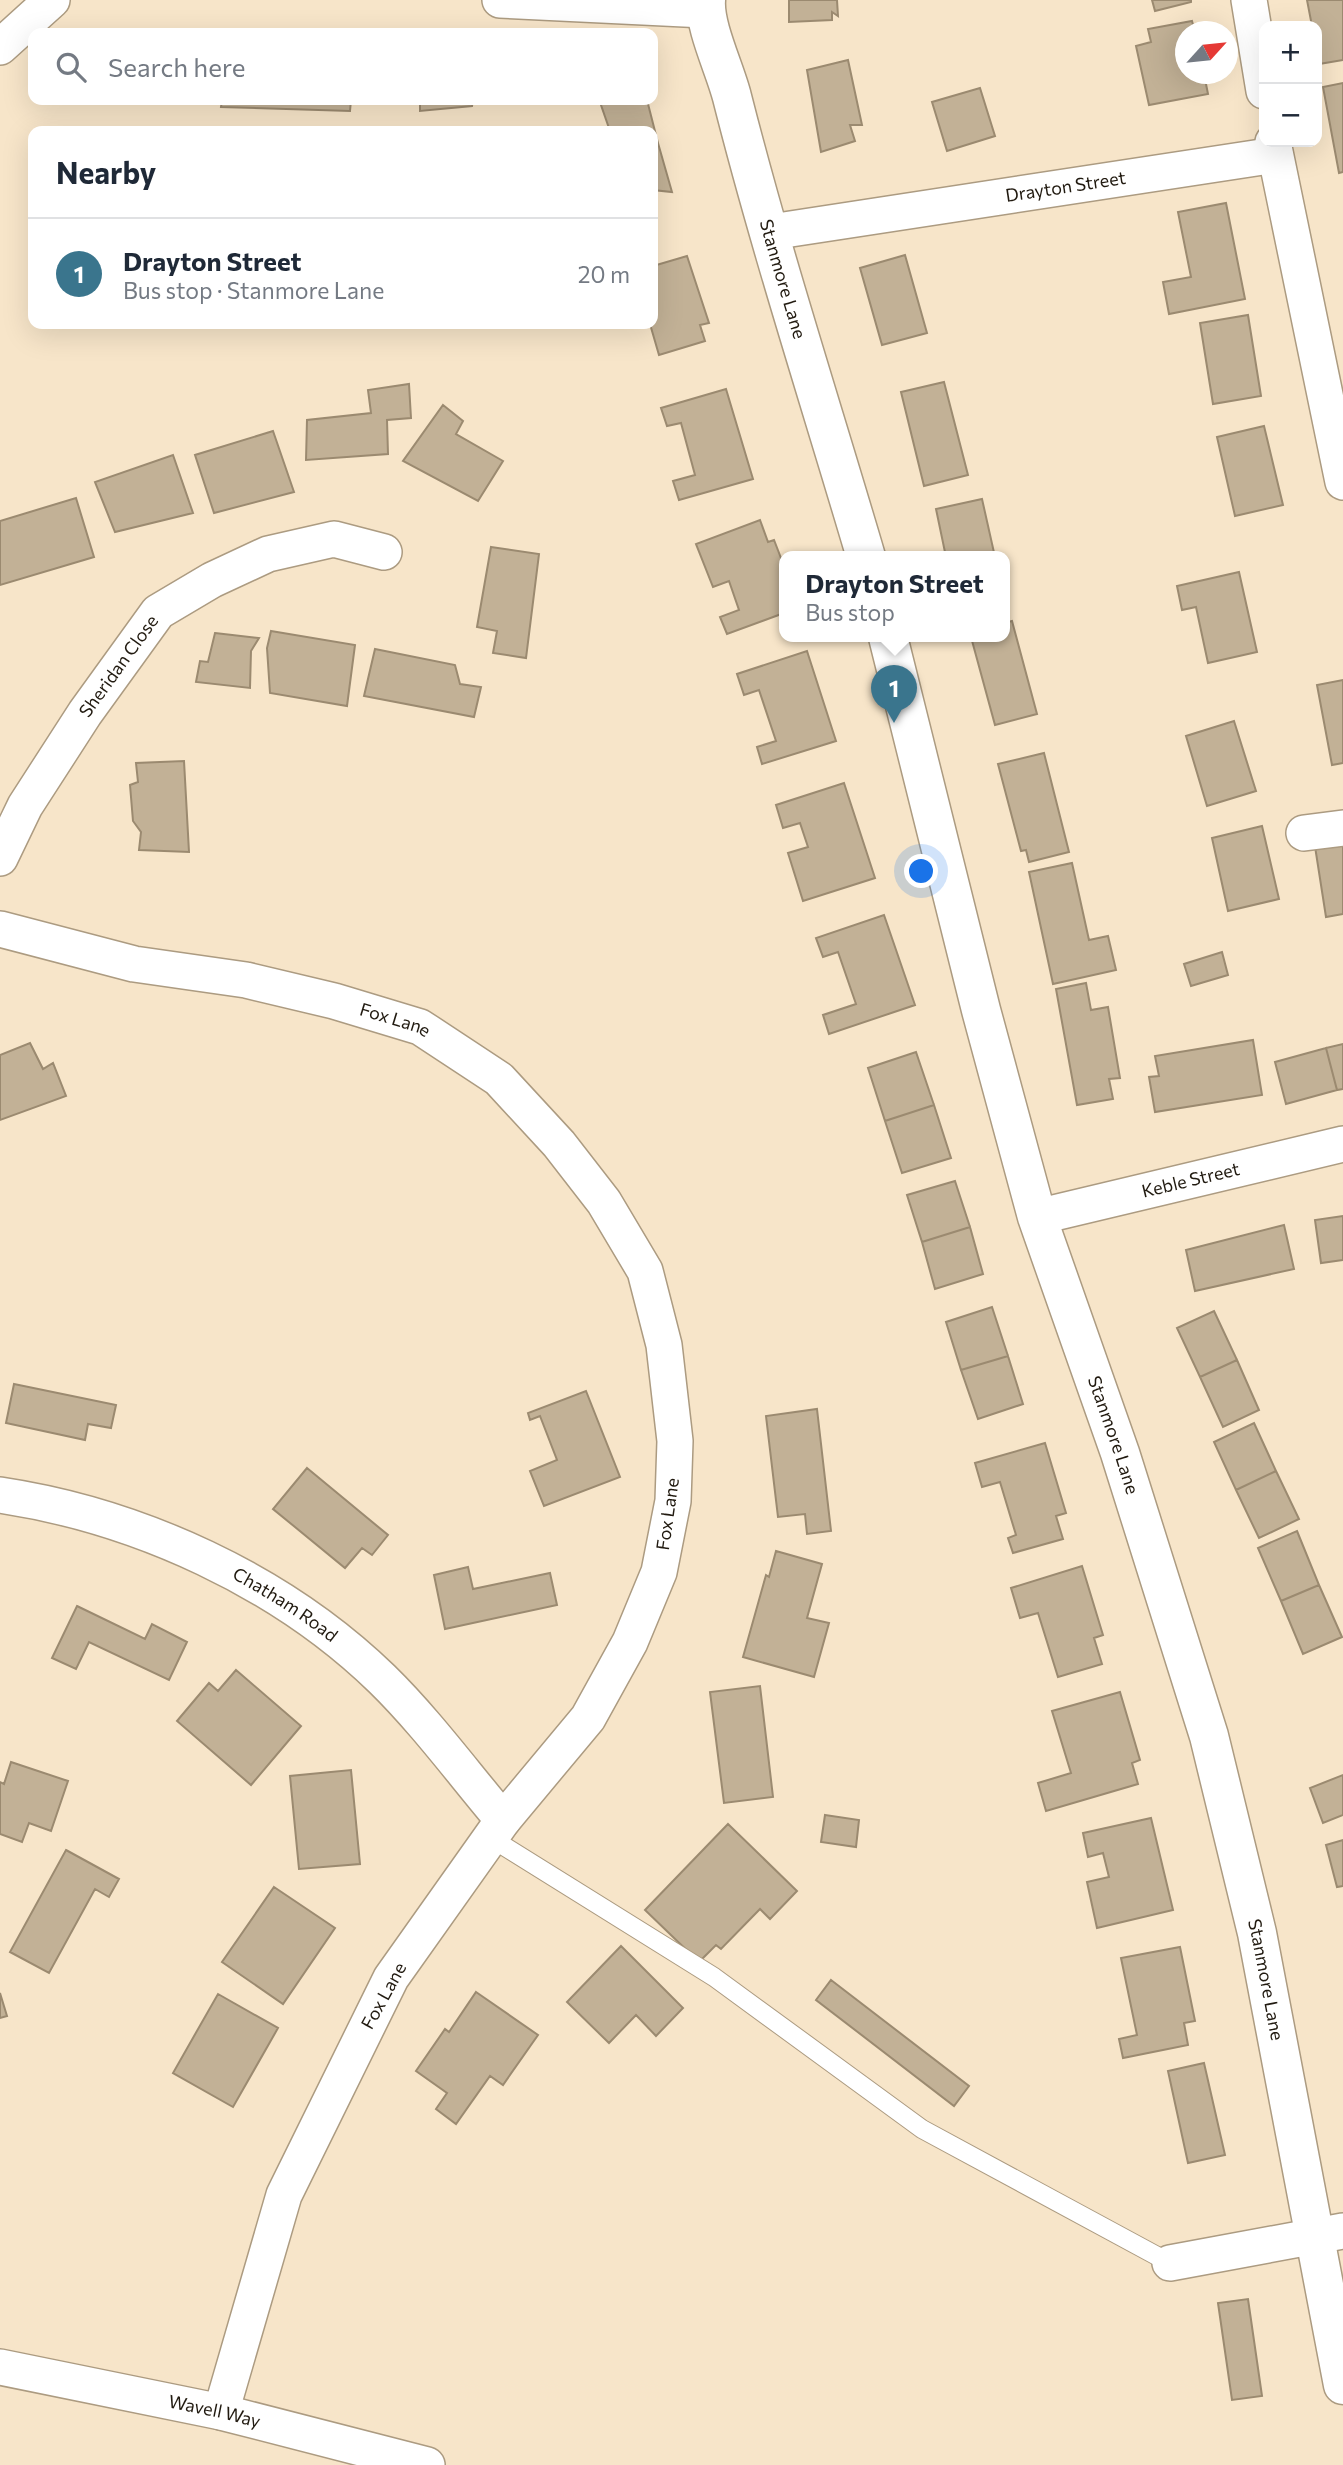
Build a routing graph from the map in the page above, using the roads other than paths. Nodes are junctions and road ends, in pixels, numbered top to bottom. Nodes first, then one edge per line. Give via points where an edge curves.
1 (52, 0) edge
2 (500, 0) edge
3 (1249, 0) edge
4 (705, 5) edge
5 (0, 47) edge
6 (1263, 84) edge
7 (1274, 149) edge
8 (771, 232) junction
9 (1343, 482) edge
10 (864, 551) edge
11 (384, 552) dead end
12 (889, 642) edge
13 (1343, 828) edge
14 (1304, 833) dead end
15 (0, 858) edge
16 (0, 929) edge
17 (1343, 1144) edge
18 (1037, 1217) junction
19 (0, 1495) edge
20 (497, 1829) junction
21 (1329, 2234) edge
22 (1170, 2263) joint
23 (0, 2367) edge
24 (1343, 2385) edge
25 (221, 2412) junction
26 (427, 2465) edge

1 - 5 street
2 - 4 street
3 - 6 street
4 - 8 street, Stanmore Lane
7 - 8 street, Drayton Street
7 - 9 street, Drayton Street
8 - 10 street, Stanmore Lane
11 - 15 street, Sheridan Close via 334,539 268,554 158,612 25,806
12 - 18 street, Stanmore Lane
13 - 14 street
16 - 20 street, Fox Lane via 134,964 246,980 420,1027 499,1079 604,1202 645,1270 664,1345 675,1441 673,1501 659,1572 630,1642 588,1718
17 - 18 street, Keble Street
18 - 21 street, Stanmore Lane via 1120,1453 1209,1736
19 - 20 street, Chatham Road via 126,1525 244,1578 320,1627 383,1680
20 - 22 lane via 714,1977 922,2129
20 - 25 street, Fox Lane via 391,1978 284,2195
21 - 22 street
21 - 24 street, Stanmore Lane
23 - 25 street, Wavell Way
25 - 26 street, Wavell Way

